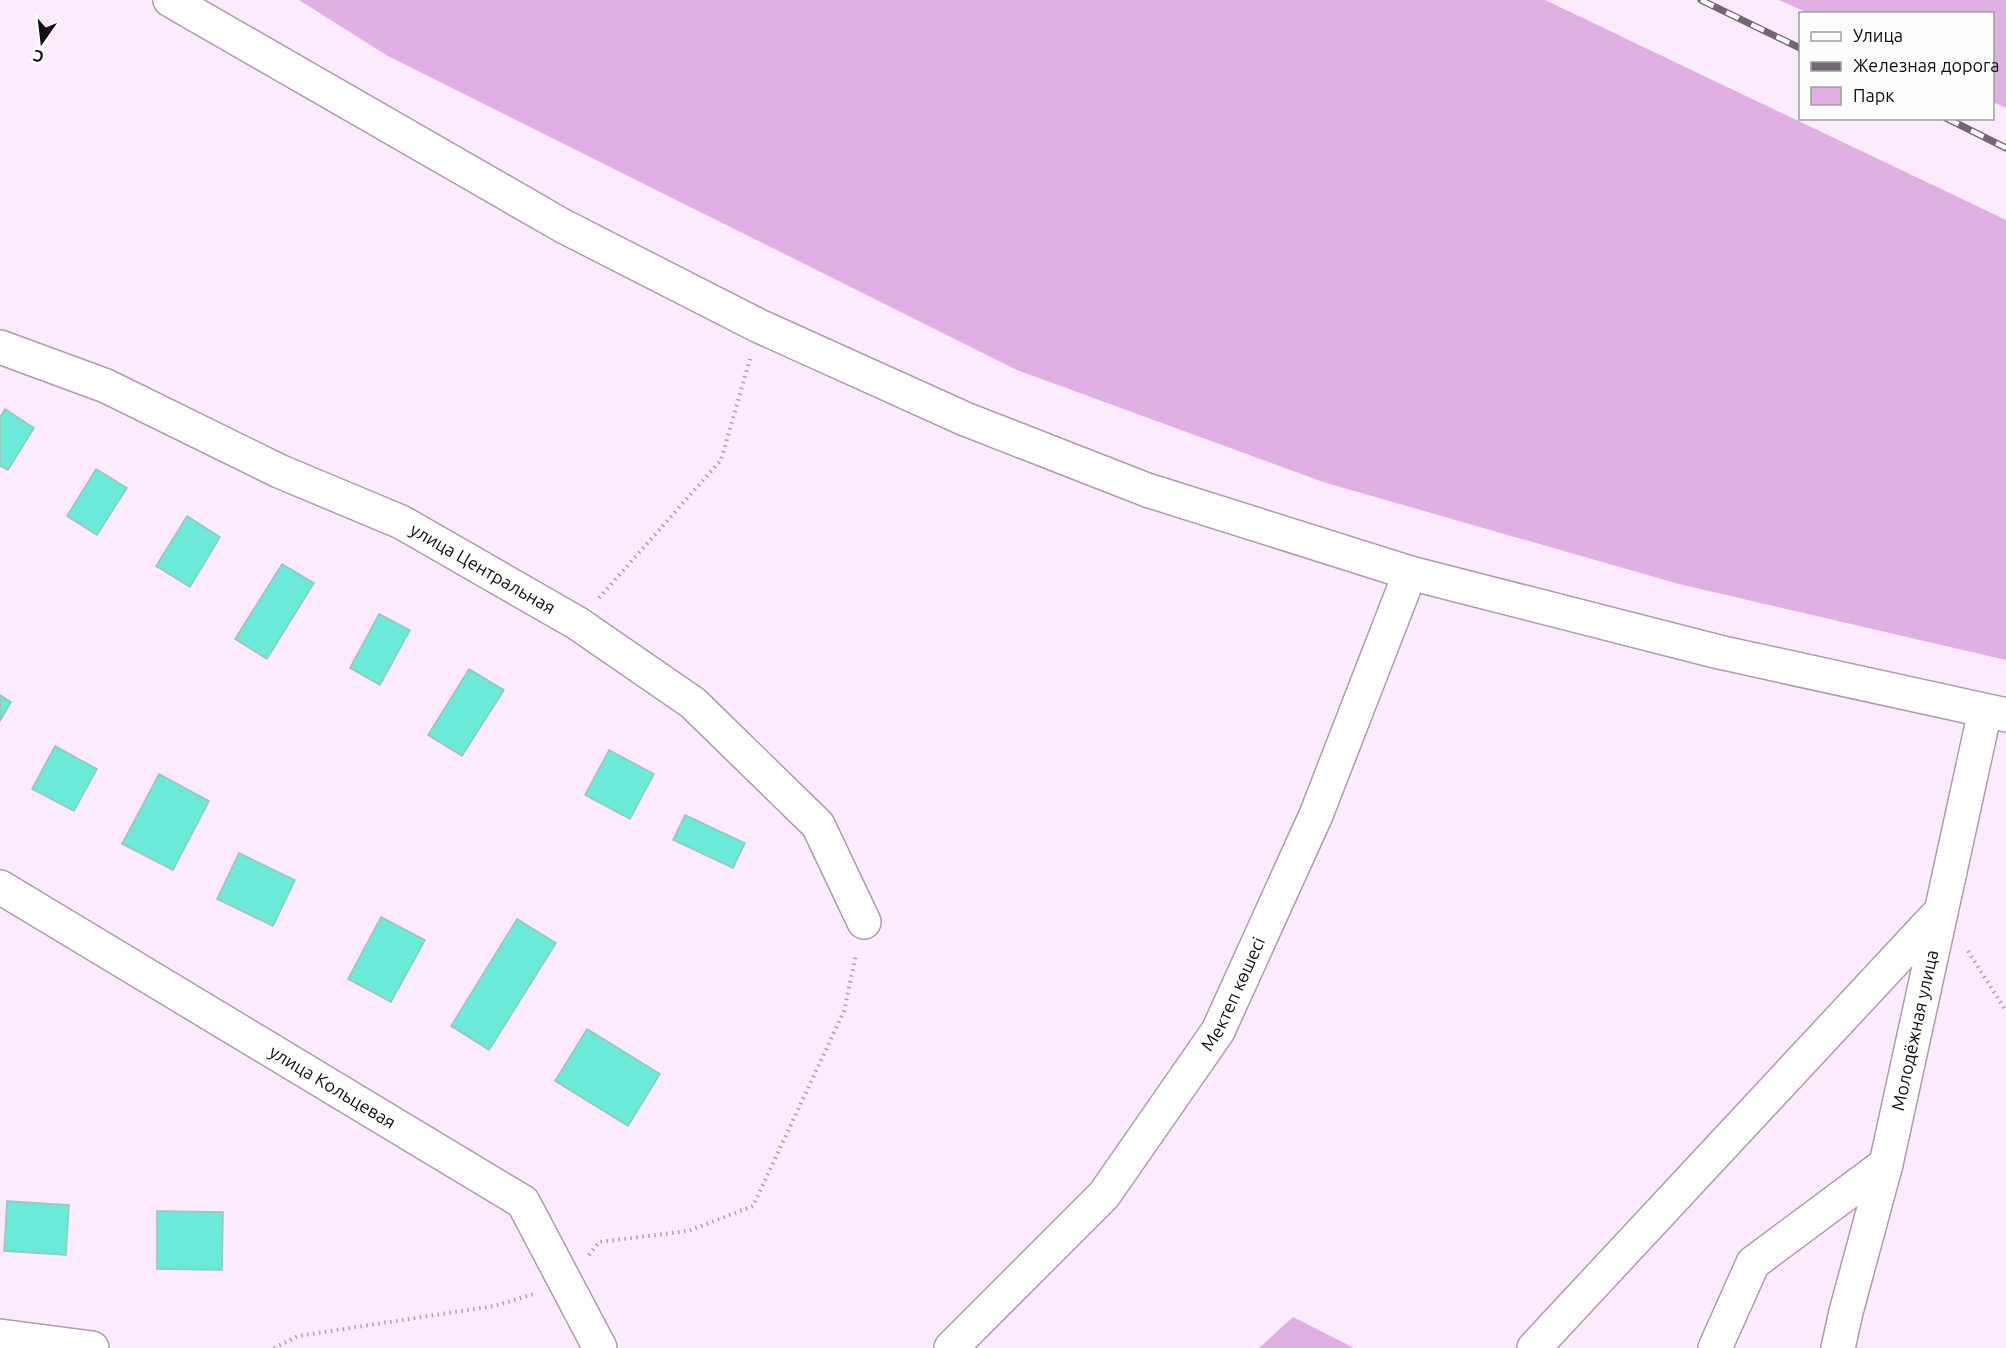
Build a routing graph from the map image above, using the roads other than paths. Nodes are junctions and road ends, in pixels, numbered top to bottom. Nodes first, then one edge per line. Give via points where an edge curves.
1 (170, 0) edge
2 (0, 347) edge
3 (1410, 573) junction
4 (1996, 713) edge
5 (0, 887) edge
6 (1942, 909) junction
7 (864, 922) road end
8 (1886, 1164) junction
9 (0, 1336) edge
10 (92, 1348) edge
11 (600, 1348) edge
12 (951, 1348) edge
13 (1534, 1348) edge
14 (1715, 1348) edge
15 (1839, 1348) edge

1 - 3 street via 563,226 759,326 965,419 1148,490
2 - 7 street, улица Центральная via 106,386 279,471 401,522 577,623 693,703 819,825
3 - 4 street via 1719,652
3 - 12 street, Мектеп көшесі via 1316,815 1218,1031 1104,1195
4 - 6 street, Молодёжная улица
5 - 11 street, улица Кольцевая via 524,1202
6 - 8 street, Молодёжная улица
6 - 13 street
8 - 14 street via 1753,1263
8 - 15 street, Молодёжная улица
9 - 10 street

